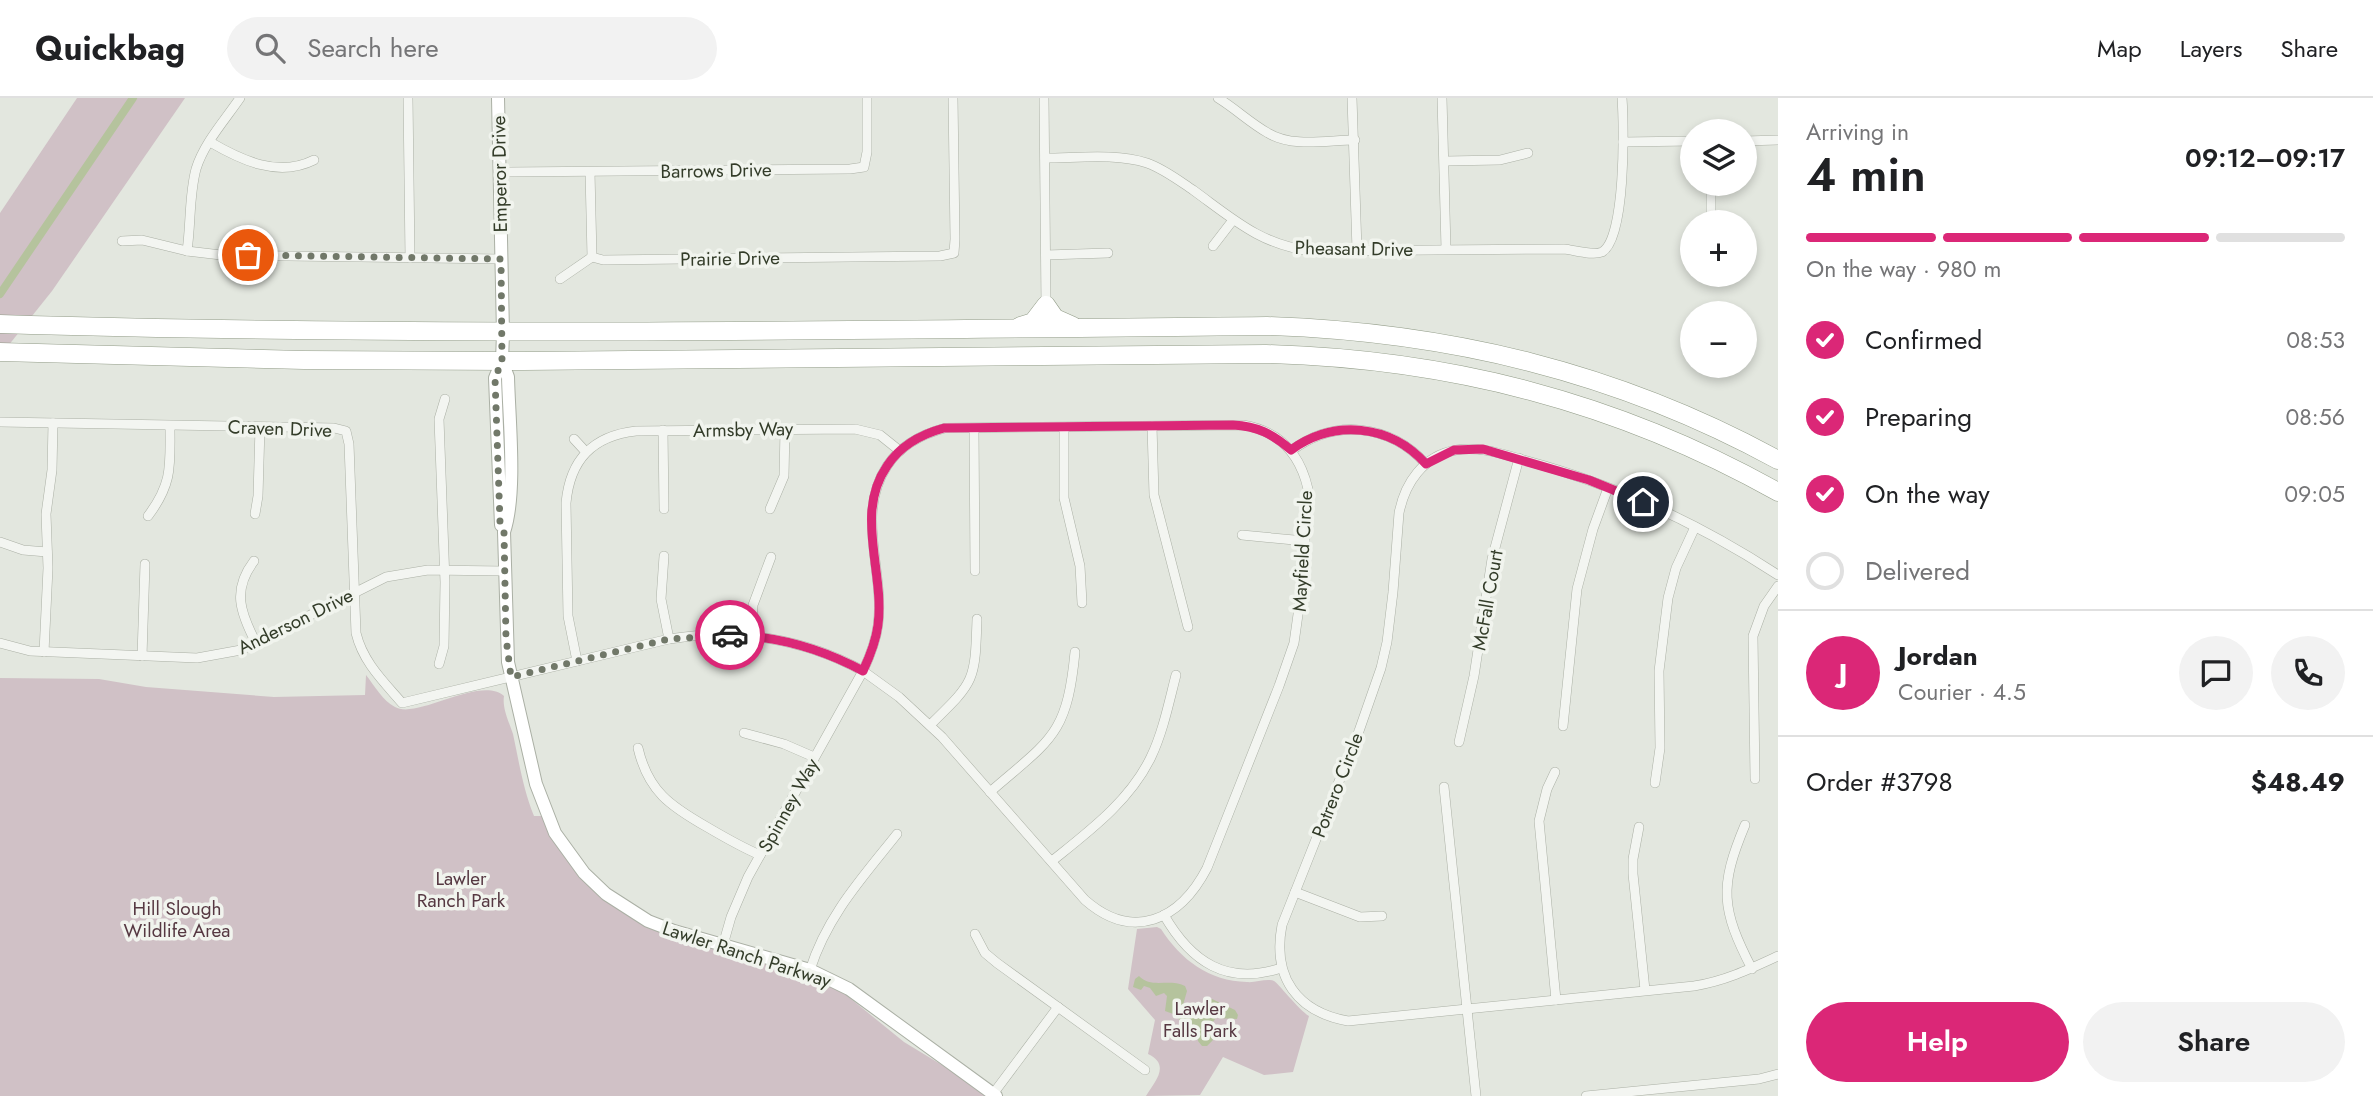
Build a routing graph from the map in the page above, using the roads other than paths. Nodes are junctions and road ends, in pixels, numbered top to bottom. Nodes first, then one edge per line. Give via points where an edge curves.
1 (240, 98) edge
2 (408, 98) edge
3 (498, 98) edge
4 (866, 98) edge
5 (953, 98) edge
6 (1044, 98) edge
7 (1218, 98) edge
8 (1352, 98) edge
9 (1442, 98) edge
10 (1622, 98) edge
11 (1355, 139) junction
12 (1778, 140) edge
13 (1680, 141) edge
14 (1757, 141) edge
15 (210, 142) junction
16 (1623, 142) junction
17 (1528, 153) dead end
18 (1045, 158) junction
19 (314, 160) dead end
20 (1446, 161) junction
21 (499, 172) junction
22 (590, 172) junction
23 (1233, 220) junction
24 (122, 241) dead end
25 (1213, 246) dead end
26 (1446, 249) junction
27 (1357, 250) junction
28 (187, 251) junction
29 (1108, 253) dead end
30 (1046, 255) junction
31 (592, 257) junction
32 (410, 258) junction
33 (501, 259) junction
34 (560, 279) dead end
35 (1046, 305) junction
36 (2, 324) edge
37 (1077, 328) junction
38 (1014, 329) junction
39 (503, 333) junction
40 (0, 352) edge
41 (502, 361) junction
42 (445, 399) dead end
43 (0, 422) edge
44 (53, 423) junction
45 (170, 426) junction
46 (1152, 426) junction
47 (260, 427) junction
48 (1064, 427) junction
49 (974, 428) junction
50 (785, 429) junction
51 (663, 430) junction
52 (574, 439) dead end
53 (1291, 450) junction
54 (900, 451) junction
55 (586, 452) junction
56 (1519, 458) junction
57 (1778, 460) edge
58 (1426, 464) junction
59 (1608, 488) junction
60 (1778, 492) edge
61 (664, 509) dead end
62 (770, 509) dead end
63 (255, 514) dead end
64 (148, 516) dead end
65 (1695, 527) junction
66 (1242, 535) dead end
67 (1305, 541) junction
68 (0, 542) edge
69 (47, 552) junction
70 (664, 556) dead end
71 (771, 557) dead end
72 (254, 561) dead end
73 (145, 564) dead end
74 (444, 570) junction
75 (504, 571) junction
76 (975, 571) dead end
77 (1778, 575) edge
78 (1778, 586) edge
79 (355, 592) junction
80 (1082, 603) dead end
81 (977, 619) dead end
82 (1188, 627) dead end
83 (751, 636) junction
84 (669, 639) junction
85 (0, 643) edge
86 (256, 643) junction
87 (44, 652) junction
88 (1075, 652) dead end
89 (142, 656) junction
90 (577, 661) junction
91 (439, 664) dead end
92 (863, 671) junction
93 (1176, 675) dead end
94 (511, 677) junction
95 (930, 725) junction
96 (1563, 726) dead end
97 (744, 733) dead end
98 (1459, 742) dead end
99 (638, 748) dead end
100 (814, 757) junction
101 (1555, 772) dead end
102 (1755, 779) dead end
103 (1655, 783) dead end
104 (1444, 787) dead end
105 (990, 792) junction
106 (1745, 825) dead end
107 (1639, 827) dead end
108 (897, 834) dead end
109 (760, 855) junction
110 (1052, 861) junction
111 (1296, 892) junction
112 (1164, 915) junction
113 (1382, 916) dead end
114 (975, 934) dead end
115 (723, 945) junction
116 (1778, 956) edge
117 (1281, 968) junction
118 (1752, 969) junction
119 (810, 970) junction
120 (1645, 990) junction
121 (1556, 999) junction
122 (1058, 1007) junction
123 (1467, 1008) junction
124 (1145, 1070) dead end
125 (1778, 1073) edge
126 (1707, 1084) junction
127 (994, 1095) edge
128 (1476, 1096) edge
129 (1586, 1096) edge
130 (1709, 1096) edge

1 - 15 street
2 - 32 street
3 - 21 street, Emperor Drive
4 - 22 street, Barrows Drive via 864,167
5 - 31 street, Prairie Drive via 954,253
6 - 18 street
7 - 11 street via 1279,138 1306,142
8 - 11 street
9 - 20 street
10 - 16 street
11 - 27 street
12 - 14 street
13 - 16 street
15 - 19 street via 250,163 270,167 293,167
15 - 28 street via 197,166
16 - 26 street, Pheasant Drive via 1614,237 1604,251
17 - 20 street via 1500,160
18 - 23 street, Pheasant Drive via 1121,158 1148,163
18 - 30 street
20 - 26 street
21 - 22 street, Barrows Drive
21 - 33 street, Emperor Drive
22 - 31 street
23 - 25 street
23 - 27 street, Pheasant Drive via 1291,248
24 - 28 street via 142,240
26 - 27 street, Pheasant Drive
28 - 32 street
29 - 30 street
30 - 35 street
31 - 34 street
32 - 33 street
33 - 39 street, Emperor Drive
35 - 37 highway via 1055,318
35 - 38 highway via 1033,322
36 - 39 highway
37 - 38 highway
37 - 57 highway via 1267,326 1433,341 1534,362 1626,391 1721,430
38 - 39 highway
39 - 41 street, Lawler Ranch Parkway
40 - 41 highway
41 - 60 highway via 1254,354 1356,359 1479,378 1579,404 1675,440
41 - 75 street, Lawler Ranch Parkway via 508,377 511,481
42 - 74 street via 439,419
43 - 44 street, Craven Drive
44 - 45 street, Craven Drive
44 - 69 street
45 - 47 street, Craven Drive
45 - 64 street via 167,487
46 - 48 street
46 - 53 street via 1254,427
46 - 82 street via 1154,495
47 - 63 street
47 - 79 street, Craven Drive via 346,431
48 - 49 street
48 - 80 street via 1064,498 1080,566
49 - 54 street via 933,431
49 - 76 street
50 - 51 street, Armsby Way
50 - 54 street, Armsby Way via 862,430 880,435
50 - 62 street via 784,476
51 - 55 street, Armsby Way via 622,432
51 - 61 street
52 - 55 street
53 - 58 street via 1324,433 1362,429 1407,446
53 - 67 street, Mayfield Circle via 1308,489
54 - 92 street via 882,473 873,497 878,623
55 - 90 street via 571,476 566,503 568,616
56 - 58 street, Potrero Circle via 1468,449 1454,450
56 - 59 street, Potrero Circle
56 - 98 street, McFall Court via 1492,559
58 - 111 street, Potrero Circle via 1402,496 1387,642 1374,691
59 - 65 street, Potrero Circle
59 - 96 street via 1577,589
65 - 77 street, Potrero Circle
65 - 103 street via 1675,568 1668,598 1659,671 1660,748
66 - 67 street
67 - 112 street, Mayfield Circle via 1297,624 1279,686 1207,868 1188,899
68 - 69 street
69 - 87 street
70 - 84 street via 661,599
71 - 83 street via 753,605
72 - 86 street via 240,587
73 - 89 street
74 - 75 street, Anderson Drive
74 - 79 street, Anderson Drive via 397,574
74 - 91 street via 444,646
75 - 94 street, Lawler Ranch Parkway
78 - 102 street via 1753,636
79 - 86 street, Anderson Drive
79 - 94 street, Mayfield Circle via 360,648 402,703
81 - 95 street via 977,655 968,687
83 - 84 street, Mayfield Circle
83 - 92 street, Mayfield Circle via 806,646
84 - 90 street, Mayfield Circle
85 - 87 street, Anderson Drive
86 - 89 street, Anderson Drive via 197,658
87 - 89 street, Anderson Drive
88 - 105 street via 1069,698 1059,726 1034,756
90 - 94 street, Mayfield Circle
92 - 95 street, Mayfield Circle
92 - 100 street, Spinney Way
93 - 110 street via 1157,742 1140,776 1115,806
94 - 115 street, Lawler Ranch Parkway via 539,796 568,853 584,873 626,908 674,931
95 - 105 street, Mayfield Circle
97 - 100 street
99 - 109 street via 647,777 669,804
100 - 109 street, Spinney Way
101 - 121 street via 1539,821
104 - 123 street
105 - 110 street, Mayfield Circle
106 - 118 street via 1731,861 1726,894 1732,928
107 - 120 street via 1633,874
108 - 119 street via 835,912
109 - 115 street, Spinney Way via 738,898
110 - 112 street, Mayfield Circle via 1085,900 1109,916 1136,921
111 - 113 street via 1360,917
111 - 117 street, Potrero Circle via 1279,939
112 - 117 street via 1181,943 1209,965 1239,974
114 - 122 street via 985,953
115 - 119 street, Lawler Ranch Parkway
116 - 118 street
117 - 123 street via 1303,1002 1333,1018 1348,1021
118 - 120 street via 1716,983
119 - 127 street, Lawler Ranch Parkway via 849,989
120 - 121 street
121 - 123 street
122 - 124 street
122 - 127 street
123 - 128 street
125 - 126 street
126 - 129 street
126 - 130 street

